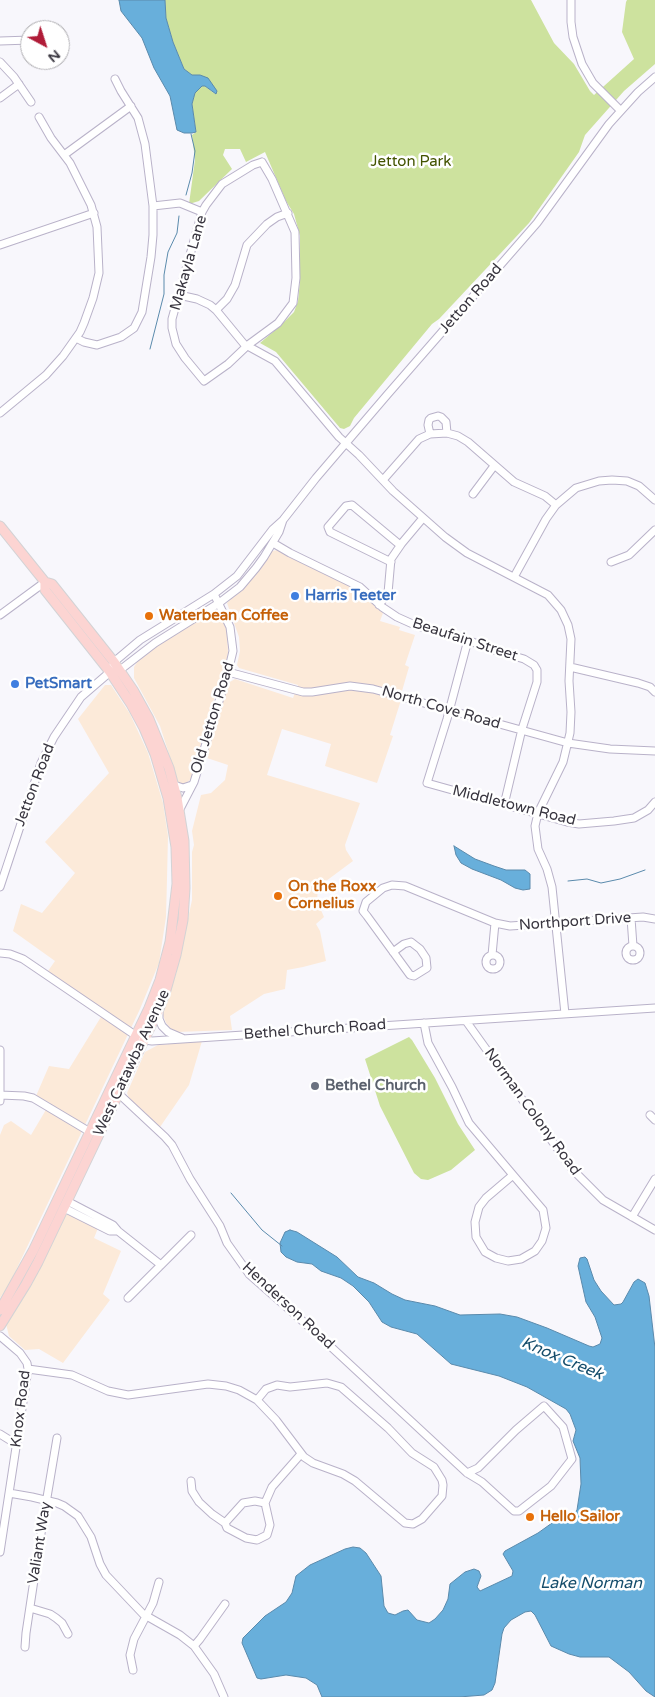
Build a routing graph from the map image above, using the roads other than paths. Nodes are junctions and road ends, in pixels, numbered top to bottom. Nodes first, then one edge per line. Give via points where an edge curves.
1 (571, 0) edge
2 (20, 41) edge
3 (0, 42) edge
4 (0, 62) edge
5 (655, 78) edge
6 (115, 79) dead end
7 (18, 84) junction
8 (0, 98) edge
9 (31, 102) dead end
10 (131, 106) junction
11 (620, 110) junction
12 (39, 117) dead end
13 (64, 155) junction
14 (153, 206) junction
15 (202, 212) junction
16 (94, 213) junction
17 (288, 213) junction
18 (0, 245) edge
19 (179, 295) junction
20 (216, 310) junction
21 (76, 338) junction
22 (248, 346) junction
23 (0, 413) edge
24 (447, 433) junction
25 (430, 434) junction
26 (346, 443) junction
27 (494, 466) junction
28 (383, 480) junction
29 (474, 494) dead end
30 (655, 500) edge
31 (556, 505) junction
32 (423, 518) junction
33 (284, 520) junction
34 (0, 526) edge
35 (655, 530) edge
36 (273, 543) junction
37 (400, 545) junction
38 (391, 562) junction
39 (611, 562) dead end
40 (514, 577) junction
41 (44, 582) junction
42 (214, 594) junction
43 (219, 603) junction
44 (379, 605) junction
45 (0, 615) edge
46 (468, 640) junction
47 (114, 662) junction
48 (570, 667) junction
49 (120, 670) junction
50 (110, 672) junction
51 (228, 672) junction
52 (655, 692) edge
53 (450, 710) junction
54 (522, 729) junction
55 (568, 743) junction
56 (655, 751) edge
57 (174, 784) junction
58 (192, 785) junction
59 (655, 802) edge
60 (504, 805) junction
61 (180, 809) junction
62 (538, 814) junction
63 (176, 847) junction
64 (0, 887) edge
65 (184, 908) junction
66 (631, 918) junction
67 (655, 919) edge
68 (495, 923) junction
69 (555, 923) junction
70 (633, 946) dead end
71 (393, 952) junction
72 (0, 953) edge
73 (492, 955) dead end
74 (655, 1008) edge
75 (159, 1009) junction
76 (565, 1014) junction
77 (466, 1021) junction
78 (424, 1023) junction
79 (140, 1038) junction
80 (184, 1039) junction
81 (0, 1050) edge
82 (119, 1094) junction
83 (0, 1097) edge
84 (90, 1132) junction
85 (80, 1154) junction
86 (513, 1175) junction
87 (655, 1179) edge
88 (66, 1205) junction
89 (632, 1217) junction
90 (655, 1230) edge
91 (190, 1235) dead end
92 (33, 1251) junction
93 (161, 1265) junction
94 (128, 1298) dead end
95 (15, 1303) junction
96 (0, 1310) edge
97 (0, 1326) edge
98 (0, 1336) edge
99 (28, 1369) junction
100 (257, 1400) junction
101 (0, 1434) edge
102 (57, 1438) dead end
103 (16, 1444) junction
104 (301, 1454) junction
105 (467, 1474) junction
106 (191, 1481) dead end
107 (9, 1493) junction
108 (46, 1500) junction
109 (265, 1502) junction
110 (225, 1523) junction
111 (0, 1552) edge
112 (159, 1582) dead end
113 (225, 1604) dead end
114 (30, 1608) junction
115 (146, 1616) junction
116 (68, 1634) dead end
117 (194, 1646) junction
118 (26, 1647) dead end
119 (133, 1670) dead end
120 (224, 1697) edge

1 - 11 street via 573,37 582,64 593,84
2 - 3 street
4 - 7 street
5 - 11 street, Jetton Road
6 - 10 street
7 - 8 street
7 - 9 street
10 - 13 street
10 - 14 street via 142,134
11 - 26 street, Jetton Road via 538,223
12 - 13 street
13 - 16 street
14 - 15 street via 180,203
14 - 21 street via 151,257 139,321 129,333 104,343 91,345
15 - 17 street, Makayla Lane via 222,184 262,162
15 - 19 street, Makayla Lane
16 - 18 street
16 - 21 street via 99,273 89,311
17 - 20 street via 267,224 247,245 235,285
17 - 22 street, Makayla Lane via 296,244 293,303 278,323
19 - 20 street via 205,302
19 - 22 street, Makayla Lane via 172,319 173,336 180,351 204,381
20 - 22 street
21 - 23 street via 55,366
22 - 26 street via 275,361
24 - 25 street
24 - 25 street via 446,422 438,416 429,420
24 - 27 street via 468,442
25 - 28 street via 416,442
26 - 28 street
26 - 33 street, Jetton Road
27 - 29 street
27 - 31 street via 514,482 545,496
28 - 32 street
30 - 31 street via 635,483 612,480 576,488
31 - 40 street
32 - 37 street
32 - 40 street via 467,552
33 - 36 street, Jetton Road
33 - 42 street, Jetton Road via 273,528 237,576
34 - 41 main road, West Catawba Avenue
35 - 39 street via 629,555
36 - 43 street, Jetton Road via 240,587
36 - 44 street, Beaufain Street via 350,581
37 - 38 street
37 - 38 street via 352,505 346,506 328,527 330,532
38 - 44 street via 388,592
40 - 48 street via 548,595 561,610 570,631
41 - 45 street
41 - 47 main road, West Catawba Avenue via 52,584
41 - 50 main road, West Catawba Avenue via 45,590
42 - 43 street, Old Jetton Road
42 - 47 street, Jetton Road via 154,630
43 - 49 street, Jetton Road via 168,634
43 - 51 street, Old Jetton Road via 232,635
44 - 46 street, Beaufain Street via 397,618 417,626
46 - 53 street
46 - 54 street, Beaufain Street via 534,665 536,682
47 - 49 main road, West Catawba Avenue
47 - 50 street, Jetton Road
48 - 52 street via 638,683
48 - 55 street via 571,725
49 - 50 street, Jetton Road
49 - 57 main road, West Catawba Avenue via 149,719
50 - 63 main road, West Catawba Avenue via 131,704 155,754 168,798
50 - 64 street, Jetton Road via 82,697 44,754
51 - 53 street, North Cove Road via 302,692 355,686
51 - 58 street, Old Jetton Road
53 - 54 street, North Cove Road
53 - 60 street, Middletown Road via 427,783
54 - 55 street, North Cove Road
54 - 60 street, Beaufain Street
55 - 56 street, North Cove Road
55 - 62 street via 564,762
57 - 58 street, Old Jetton Road via 183,788
57 - 61 main road, West Catawba Avenue
58 - 61 street, Old Jetton Road
59 - 62 street, Middletown Road via 640,815 614,822 579,824
60 - 62 street, Middletown Road
61 - 65 main road, West Catawba Avenue via 185,858
62 - 69 street via 536,839 550,877
63 - 65 main road via 180,867 180,905
63 - 79 main road, West Catawba Avenue via 177,884 170,942
65 - 75 main road, West Catawba Avenue via 176,955
66 - 67 street, Northport Drive
66 - 69 street, Northport Drive
66 - 70 street
68 - 69 street, Northport Drive via 518,927
68 - 71 street, Northport Drive via 406,886 392,885 366,902 363,911
68 - 73 street
69 - 76 street
71 - 71 street via 410,975 427,968 426,958 411,942
72 - 79 street via 23,959
74 - 76 street, Bethel Church Road
75 - 79 main road, West Catawba Avenue
75 - 80 street via 162,1026
76 - 77 street, Bethel Church Road
77 - 78 street, Bethel Church Road
77 - 89 street, Norman Colony Road via 572,1169 603,1200
78 - 80 street, Bethel Church Road
78 - 86 street via 428,1043 469,1123
79 - 80 street, Bethel Church Road via 156,1041
79 - 82 main road, West Catawba Avenue
79 - 84 main road, West Catawba Avenue
81 - 83 street
82 - 88 main road, West Catawba Avenue
82 - 105 street, Henderson Road via 172,1145 220,1226 226,1243 249,1274
83 - 84 street via 33,1098
84 - 85 main road, West Catawba Avenue
85 - 88 main road via 62,1202
85 - 92 main road, West Catawba Avenue
86 - 86 street via 486,1198 474,1222 476,1237 486,1252 508,1261 521,1259 535,1251 546,1228 539,1205
87 - 89 street
88 - 93 street via 110,1231 118,1232
88 - 95 main road, West Catawba Avenue
89 - 90 street, Norman Colony Road
91 - 93 street
92 - 95 main road via 36,1256 18,1290
92 - 96 main road, West Catawba Avenue
93 - 94 street
95 - 97 main road, West Catawba Avenue
98 - 99 street, Knox Road via 20,1353
99 - 100 street via 72,1376 108,1391 128,1395 217,1384 239,1390
99 - 103 street, Knox Road
100 - 104 street
100 - 104 street via 266,1389 277,1385 290,1387 327,1383 341,1387 412,1453 434,1468 444,1486 442,1496 422,1519 409,1524 355,1481 313,1463
101 - 103 street
102 - 108 street, Valiant Way
103 - 107 street, Knox Road
104 - 109 street via 272,1487
105 - 105 street, Henderson Road via 482,1482 514,1511 519,1511 551,1486 572,1460 563,1427 544,1406 478,1468
106 - 110 street via 192,1491 199,1502
107 - 108 street
107 - 111 street, Knox Road
108 - 114 street, Valiant Way
108 - 115 street via 64,1506 78,1516 91,1537 106,1575
109 - 110 street via 244,1504
109 - 110 street via 270,1525 264,1538 246,1538 227,1528
112 - 115 street
113 - 117 street
114 - 116 street via 56,1618
114 - 118 street, Valiant Way
115 - 117 street
115 - 119 street via 131,1650
117 - 120 street via 214,1674

